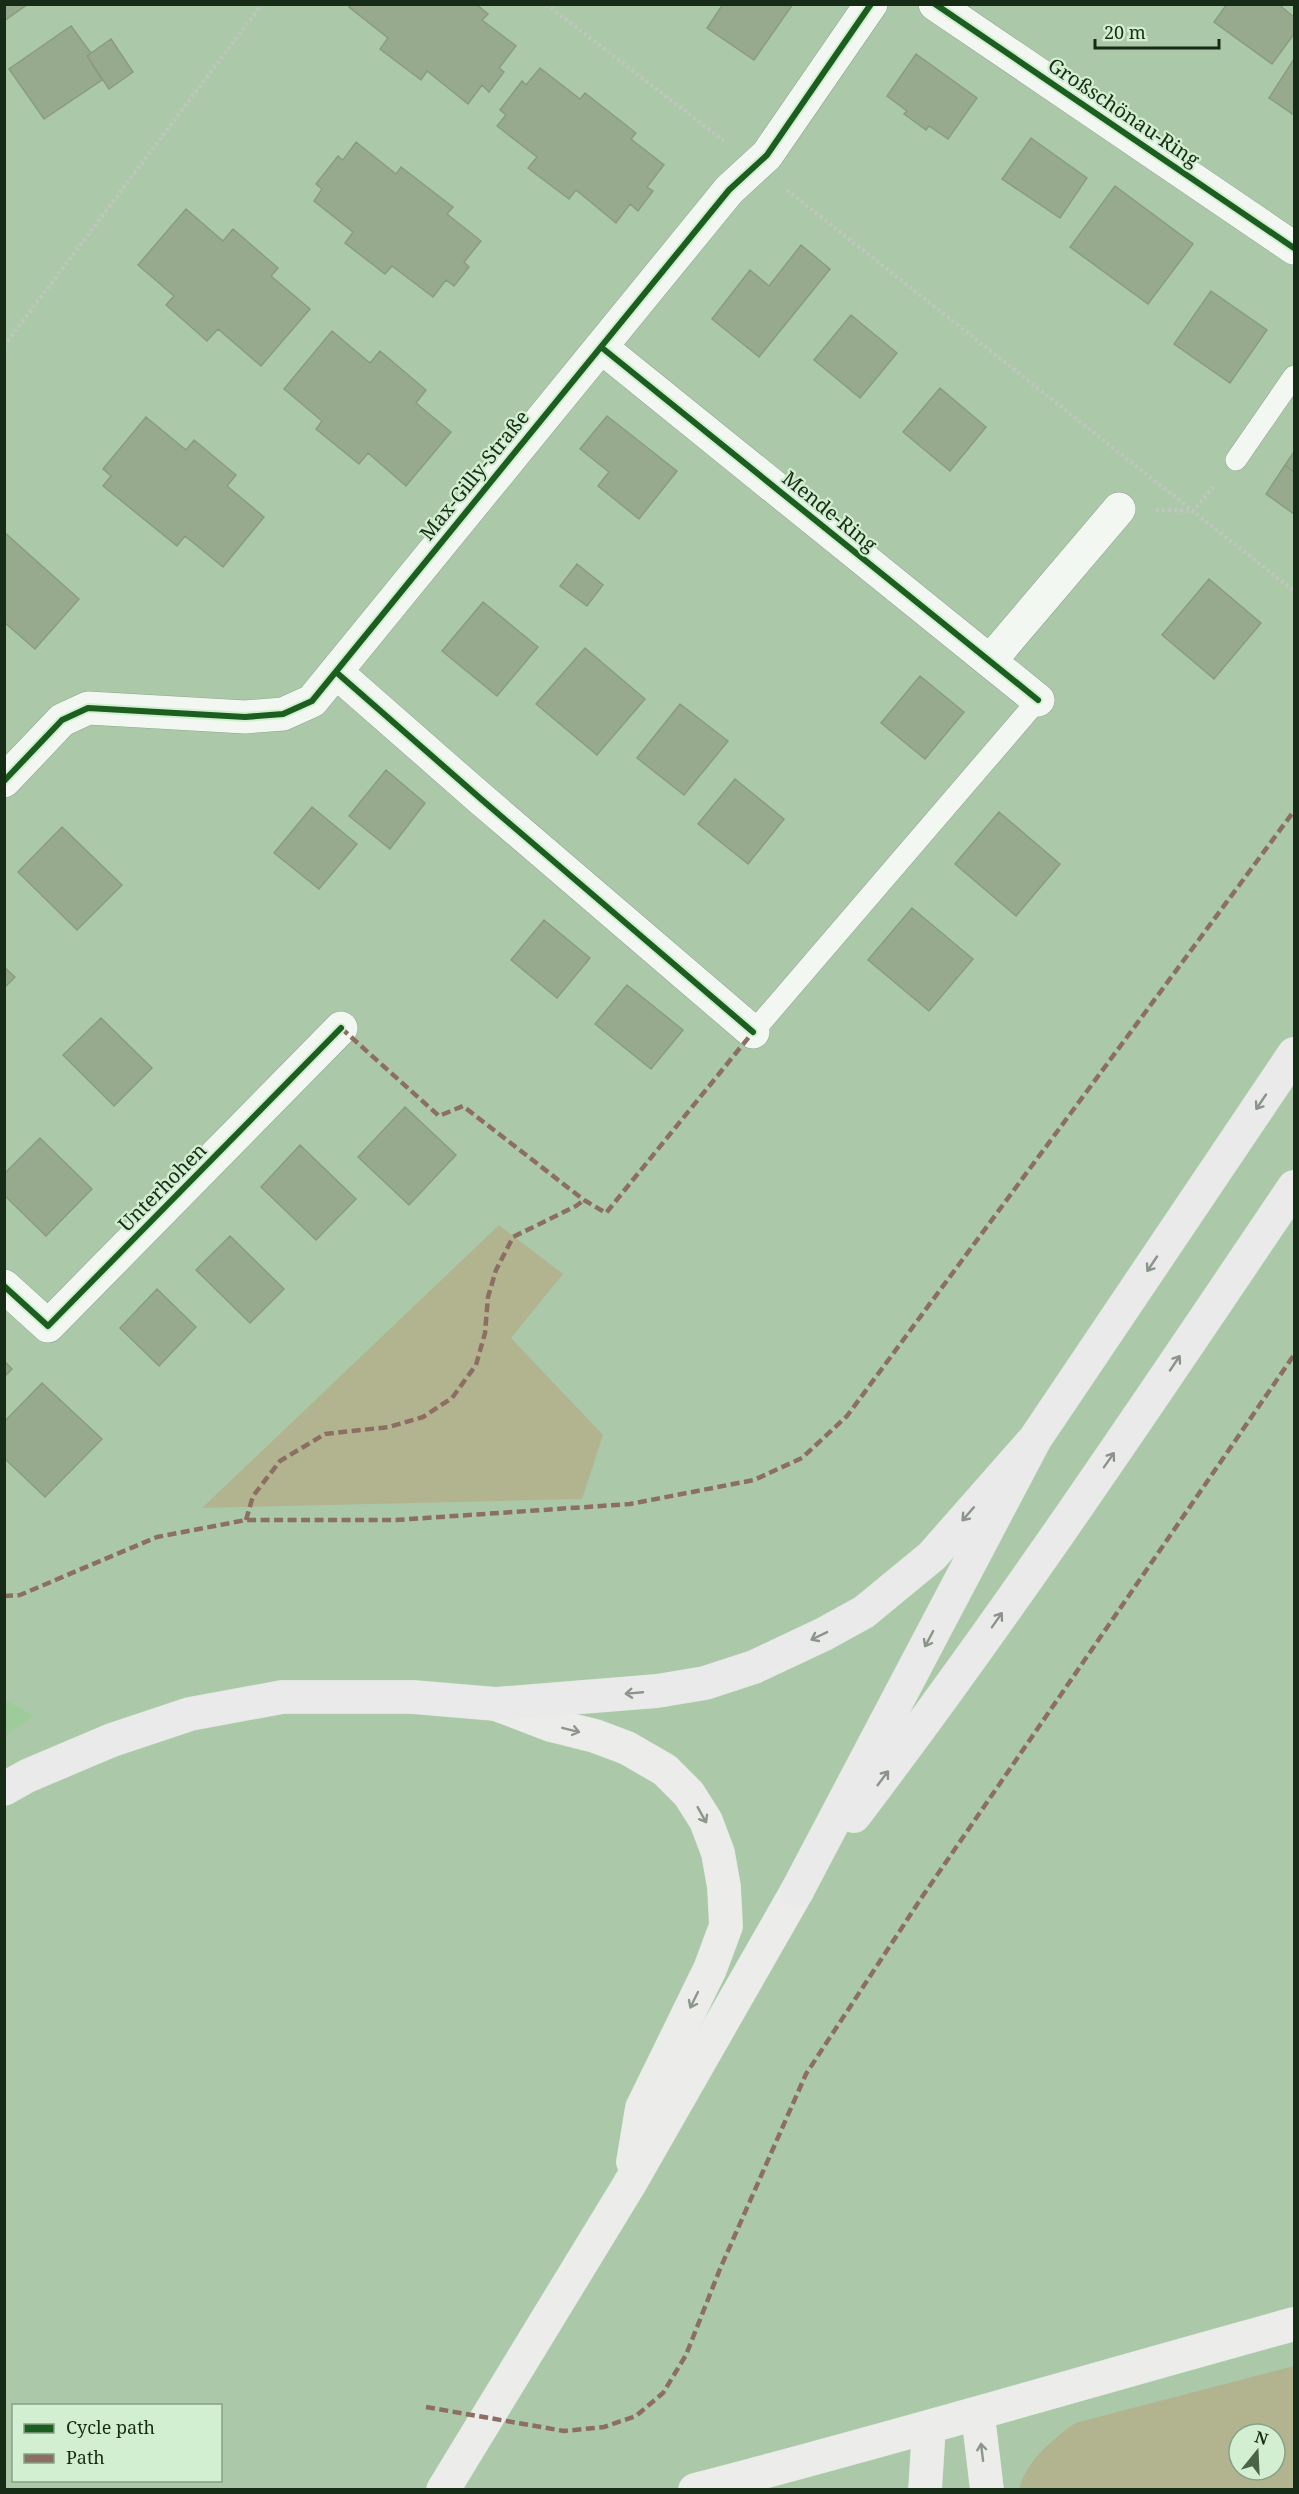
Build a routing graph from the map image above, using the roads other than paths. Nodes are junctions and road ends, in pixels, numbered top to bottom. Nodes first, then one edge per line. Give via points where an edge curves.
1 (871, 4) edge
2 (935, 4) edge
3 (1294, 248) edge
4 (601, 347) junction
5 (1294, 376) edge
6 (1236, 460) dead end
7 (1119, 509) dead end
8 (990, 661) junction
9 (336, 672) junction
10 (1038, 700) joint
11 (4, 781) edge
12 (341, 1028) dead end
13 (753, 1032) joint
14 (1294, 1054) edge
15 (1294, 1187) edge
16 (4, 1286) edge
17 (1035, 1439) junction
18 (496, 1704) junction
19 (4, 1789) edge
20 (797, 1891) junction
21 (629, 2185) junction
22 (1294, 2324) edge
23 (978, 2415) junction
24 (929, 2427) junction
25 (719, 2487) edge
26 (443, 2490) edge
27 (925, 2490) edge
28 (987, 2490) edge

1 - 4 street, Max-Gilly-Straße via 767,155 729,190
2 - 3 street, Großschönau-Ring
4 - 8 street, Mende-Ring
4 - 9 street, Max-Gilly-Straße
5 - 6 lane
7 - 8 street
8 - 10 street, Mende-Ring
9 - 11 street, Max-Gilly-Straße via 312,701 283,714 245,717 88,708 63,720
9 - 13 street
10 - 13 lane
12 - 16 street, Unterhohen via 48,1326
14 -> 17 highway
20 -> 15 highway via 928,1719 1143,1412
17 -> 18 highway via 932,1556 864,1612 824,1634 705,1683 657,1691
17 -> 20 highway
18 - 19 highway via 413,1697 282,1697 190,1714 112,1740
18 -> 21 main road via 627,1748 665,1770 690,1794 718,1853 726,1926 710,1969 642,2108
20 - 21 main road
21 - 26 main road
22 - 23 main road
23 - 24 main road
28 -> 23 main road
24 - 25 main road
24 - 27 main road

